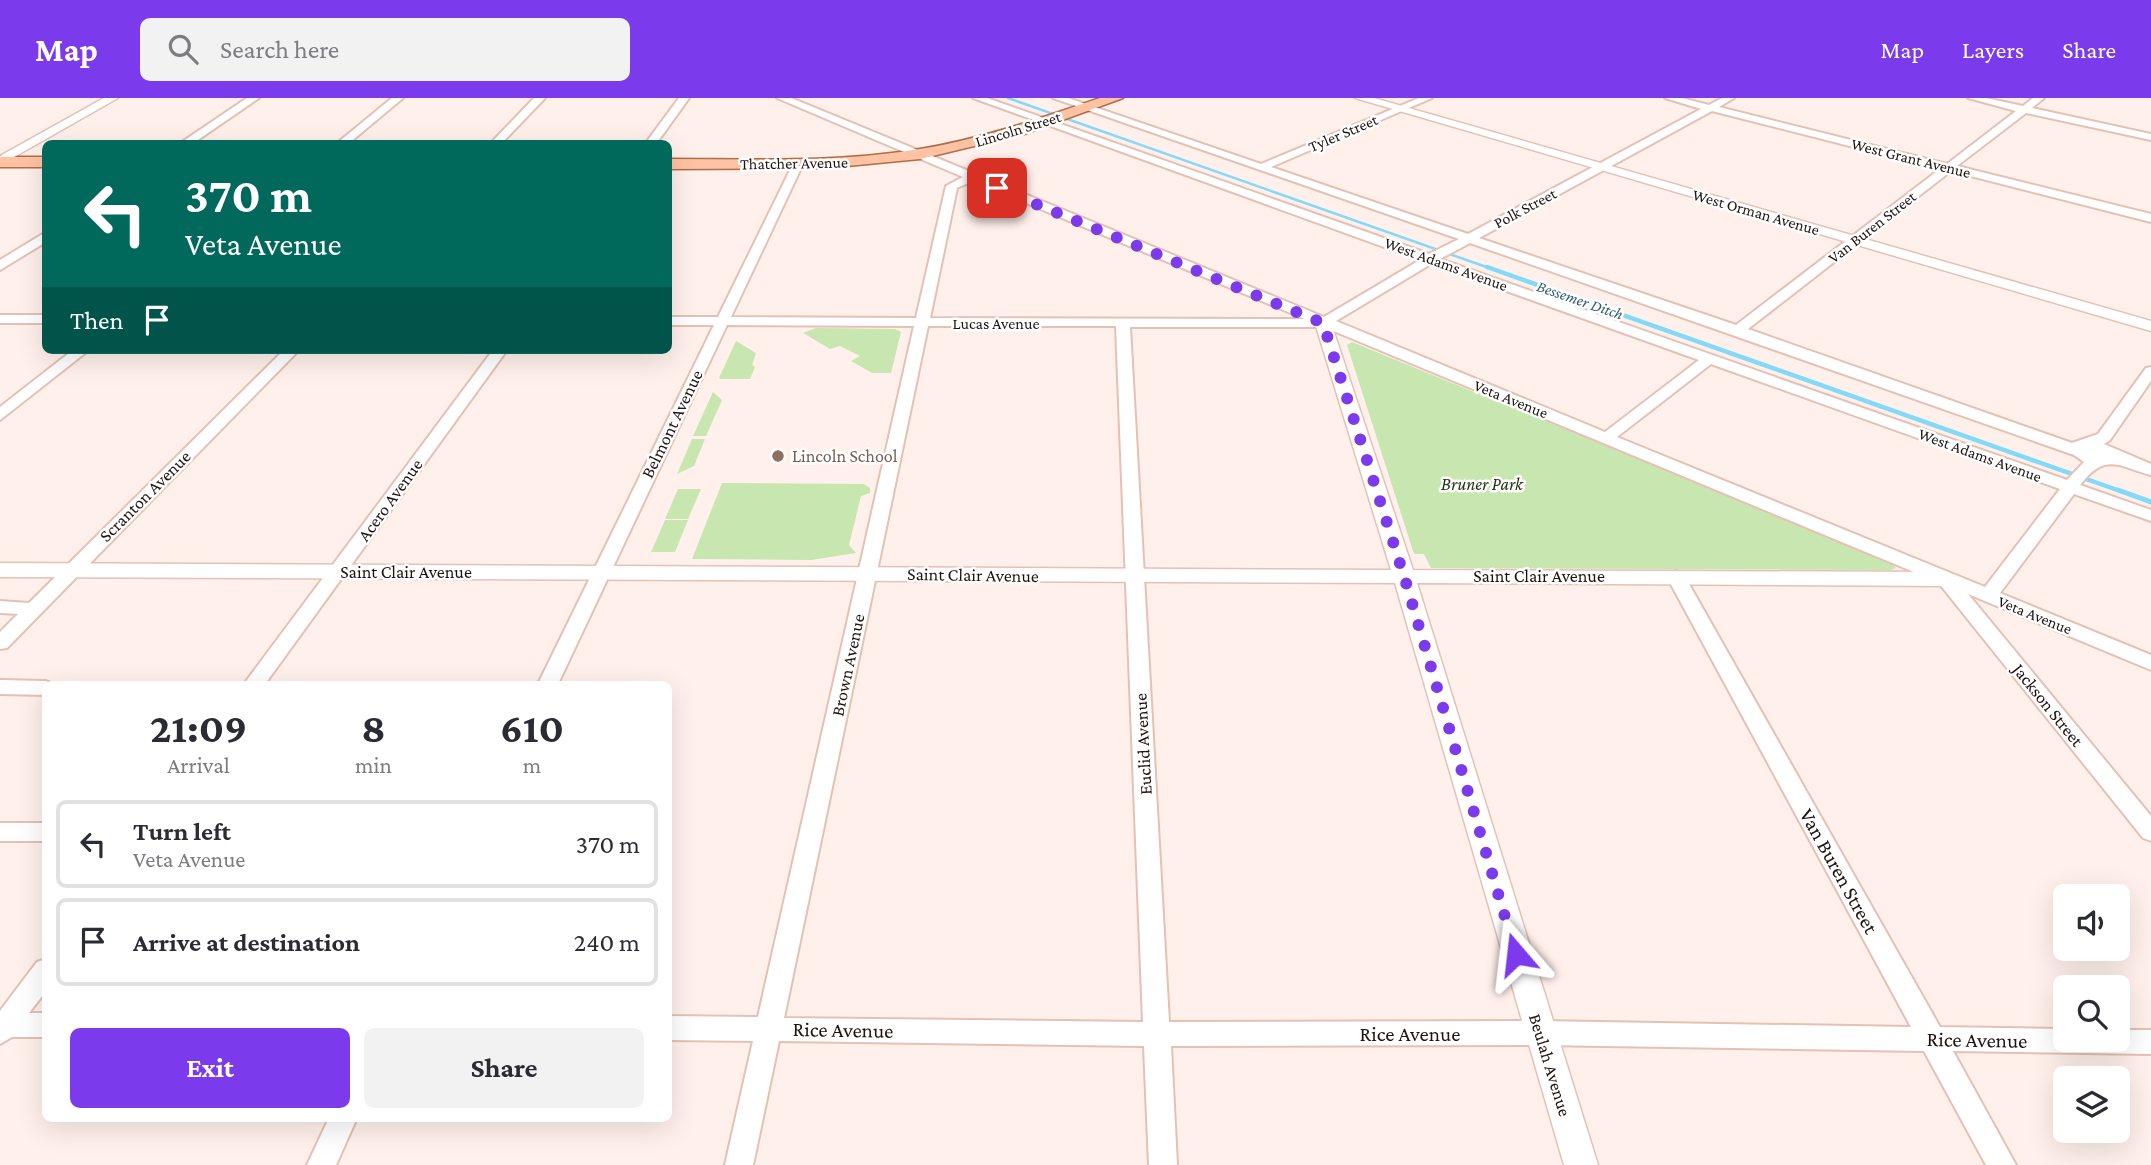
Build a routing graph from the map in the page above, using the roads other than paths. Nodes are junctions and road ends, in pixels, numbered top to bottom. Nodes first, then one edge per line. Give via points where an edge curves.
1 (112, 98) edge
2 (254, 98) edge
3 (398, 98) edge
4 (540, 98) edge
5 (684, 98) edge
6 (782, 98) edge
7 (978, 98) edge
8 (1058, 98) edge
9 (1115, 98) edge
10 (1361, 98) edge
11 (1427, 98) edge
12 (1670, 98) edge
13 (1730, 98) edge
14 (1973, 98) edge
15 (2039, 98) edge
16 (1711, 108) junction
17 (1082, 109) junction
18 (1399, 109) junction
19 (2025, 109) junction
20 (1050, 121) junction
21 (871, 134) junction
22 (2151, 137) edge
23 (190, 140) edge
24 (346, 140) edge
25 (499, 140) edge
26 (653, 140) edge
27 (919, 154) junction
28 (881, 159) junction
29 (0, 161) edge
30 (42, 162) edge
31 (672, 164) edge
32 (798, 164) junction
33 (1601, 167) junction
34 (1950, 167) junction
35 (1260, 168) junction
36 (972, 177) junction
37 (2151, 218) edge
38 (42, 239) edge
39 (1469, 239) junction
40 (1855, 240) junction
41 (1432, 258) junction
42 (0, 266) edge
43 (0, 319) edge
44 (42, 319) edge
45 (672, 321) edge
46 (723, 321) junction
47 (922, 323) junction
48 (1323, 323) junction
49 (1123, 324) junction
50 (2151, 326) edge
51 (1738, 330) junction
52 (77, 354) edge
53 (288, 354) edge
54 (497, 354) edge
55 (1709, 359) junction
56 (2151, 371) edge
57 (0, 415) edge
58 (1606, 438) junction
59 (2091, 459) junction
60 (2146, 469) edge
61 (2151, 516) edge
62 (71, 571) junction
63 (2, 572) edge
64 (337, 572) junction
65 (600, 573) junction
66 (868, 573) junction
67 (1136, 575) junction
68 (1404, 576) junction
69 (1676, 577) junction
70 (1945, 579) junction
71 (1988, 596) junction
72 (0, 607) edge
73 (34, 609) junction
74 (0, 643) edge
75 (2151, 663) edge
76 (256, 681) edge
77 (549, 681) edge
78 (0, 687) edge
79 (42, 688) edge
80 (0, 832) edge
81 (42, 832) edge
82 (2151, 832) edge
83 (42, 975) edge
84 (42, 1025) edge
85 (2, 1027) edge
86 (672, 1028) edge
87 (768, 1029) junction
88 (1540, 1033) junction
89 (1157, 1034) junction
90 (1931, 1039) junction
91 (2151, 1042) edge
92 (341, 1122) edge
93 (321, 1165) edge
94 (739, 1165) edge
95 (1163, 1165) edge
96 (1581, 1165) edge
97 (2002, 1165) edge

1 - 29 street
2 - 23 street
3 - 24 street
4 - 25 street
5 - 26 street
6 - 21 street, Veta Avenue
7 - 20 street, West Adams Avenue
8 - 17 street, West Adams Avenue
9 - 17 main road, Lincoln Street
10 - 18 street, West Orman Avenue
11 - 18 street, Tyler Street
12 - 16 street, West Grant Avenue
13 - 16 street, Polk Street
14 - 19 street
15 - 19 street, Van Buren Street
16 - 33 street, Polk Street
16 - 34 street, West Grant Avenue
17 - 20 main road, Lincoln Street
17 - 35 street, West Adams Avenue
18 - 33 street, West Orman Avenue
18 - 35 street, Tyler Street
19 - 22 street
19 - 34 street, Van Buren Street
20 - 27 main road, Lincoln Street
20 - 41 street, West Adams Avenue
21 - 27 street, Veta Avenue
21 - 28 street via 885,149
27 - 28 main road, Thatcher Avenue
27 - 36 street, Veta Avenue
28 - 32 main road, Thatcher Avenue
29 - 30 main road
31 - 32 main road, Thatcher Avenue
32 - 46 street, Belmont Avenue
33 - 39 street, Polk Street
33 - 40 street, West Orman Avenue
34 - 37 street, West Grant Avenue
34 - 40 street, Van Buren Street
35 - 39 street, West Adams Avenue
36 - 47 street, Brown Avenue via 952,186
36 - 48 street, Veta Avenue
38 - 42 street
39 - 41 street, Polk Street
39 - 51 street, West Adams Avenue
40 - 50 street, West Orman Avenue
40 - 51 street, Van Buren Street
41 - 48 street, Polk Street
41 - 55 street, West Adams Avenue
43 - 44 street
45 - 46 street, Lucas Avenue
46 - 47 street, Lucas Avenue
46 - 65 street, Belmont Avenue
47 - 49 street, Lucas Avenue
47 - 66 street, Brown Avenue
48 - 49 street, Lucas Avenue
48 - 58 street, Veta Avenue
48 - 68 street, Beulah Avenue
49 - 67 street, Euclid Avenue
51 - 59 street, West Adams Avenue via 2052,439
52 - 57 street
53 - 62 street, Scranton Avenue
54 - 64 street, Acero Avenue
55 - 58 street
55 - 59 street, West Adams Avenue
56 - 59 street
58 - 70 street, Veta Avenue
59 - 60 street, West Adams Avenue
59 - 61 street, West Adams Avenue
59 - 71 street
62 - 63 street, Saint Clair Avenue
62 - 64 street, Saint Clair Avenue
62 - 73 street, Scranton Avenue
64 - 65 street, Saint Clair Avenue
64 - 76 street, Acero Avenue
65 - 66 street, Saint Clair Avenue
65 - 77 street, Belmont Avenue
66 - 67 street, Saint Clair Avenue
66 - 87 street, Brown Avenue
67 - 68 street, Saint Clair Avenue
67 - 89 street, Euclid Avenue
68 - 69 street, Saint Clair Avenue
68 - 88 street, Beulah Avenue
69 - 70 street, Saint Clair Avenue
69 - 90 street, Van Buren Street
70 - 71 street, Veta Avenue
70 - 82 street, Jackson Street
71 - 75 street, Veta Avenue
72 - 73 street
73 - 74 street, Scranton Avenue
78 - 79 street
80 - 81 street
83 - 85 street
84 - 85 street
86 - 87 street, Rice Avenue
87 - 89 street, Rice Avenue
87 - 94 street, Brown Avenue
88 - 89 street, Rice Avenue
88 - 90 street, Rice Avenue
88 - 96 street, Beulah Avenue
89 - 95 street, Euclid Avenue
90 - 91 street, Rice Avenue
90 - 97 street, Van Buren Street
92 - 93 street

